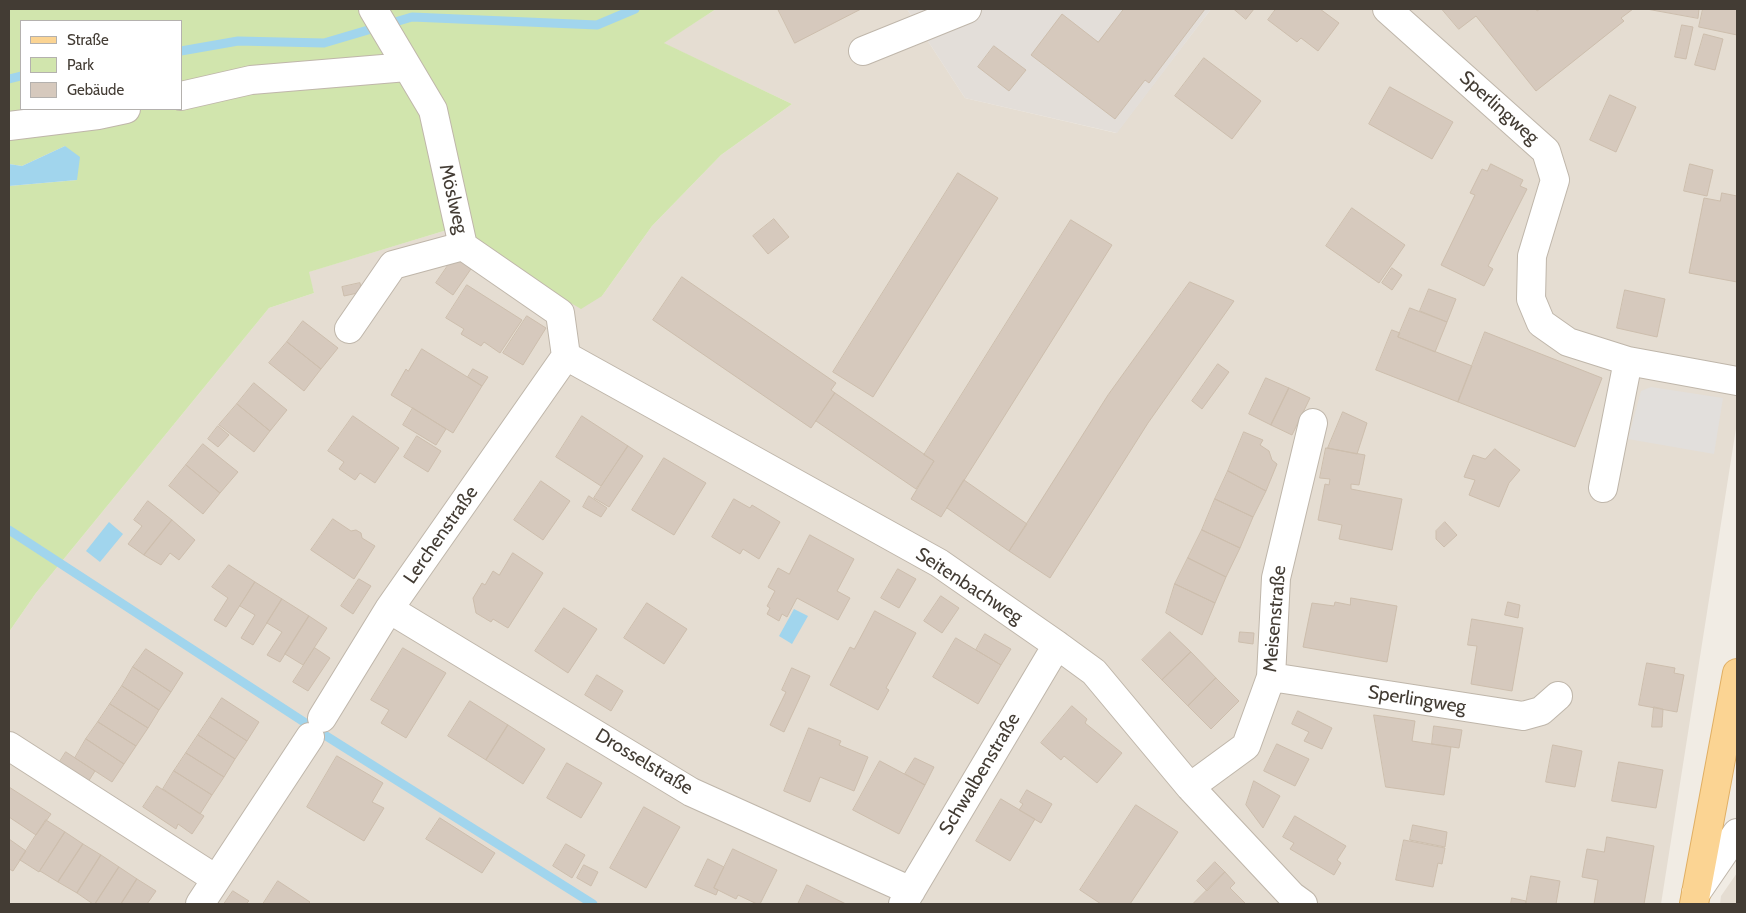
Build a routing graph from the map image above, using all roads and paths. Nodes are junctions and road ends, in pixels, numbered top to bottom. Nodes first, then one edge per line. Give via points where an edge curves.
1 (373, 9) edge
2 (967, 9) edge
3 (1387, 9) edge
4 (863, 51) dead end
5 (403, 60) junction
6 (182, 96) edge
7 (121, 110) edge
8 (9, 126) edge
9 (463, 246) junction
10 (349, 329) dead end
11 (566, 356) junction
12 (1628, 361) junction
13 (1737, 382) edge
14 (1313, 423) dead end
15 (1603, 488) dead end
16 (390, 609) junction
17 (1057, 645) junction
18 (1737, 673) edge
19 (1271, 677) junction
20 (1558, 696) dead end
21 (1732, 733) edge
22 (9, 746) edge
23 (1190, 787) junction
24 (1737, 833) edge
25 (216, 879) junction
26 (907, 898) edge
27 (1695, 899) edge
28 (200, 904) edge
29 (1303, 904) edge

1 - 5 street, Möslweg
2 - 4 street
3 - 12 street, Sperlingweg via 1546,151 1555,180 1532,256 1531,299 1541,323 1568,342
5 - 6 street via 251,80
5 - 9 street, Möslweg via 433,110
7 - 8 street
9 - 10 street via 393,265
9 - 11 street, Möslweg via 560,313
11 - 16 street, Lerchenstraße
11 - 17 street, Seitenbachweg via 939,563
12 - 13 street, Sperlingweg
12 - 15 street
14 - 19 street, Meisenstraße via 1276,578
16 - 25 street, Lerchenstraße
16 - 26 street, Drosselstraße via 691,792
17 - 23 street, Seitenbachweg via 1094,672
17 - 26 street, Schwalbenstraße
18 - 21 main road
19 - 20 street, Sperlingweg via 1523,716 1541,711
19 - 23 street, Meisenstraße via 1246,746
21 - 27 main road
22 - 25 street
23 - 29 street, Seitenbachweg
24 - 27 street
25 - 28 street, Lerchenstraße

